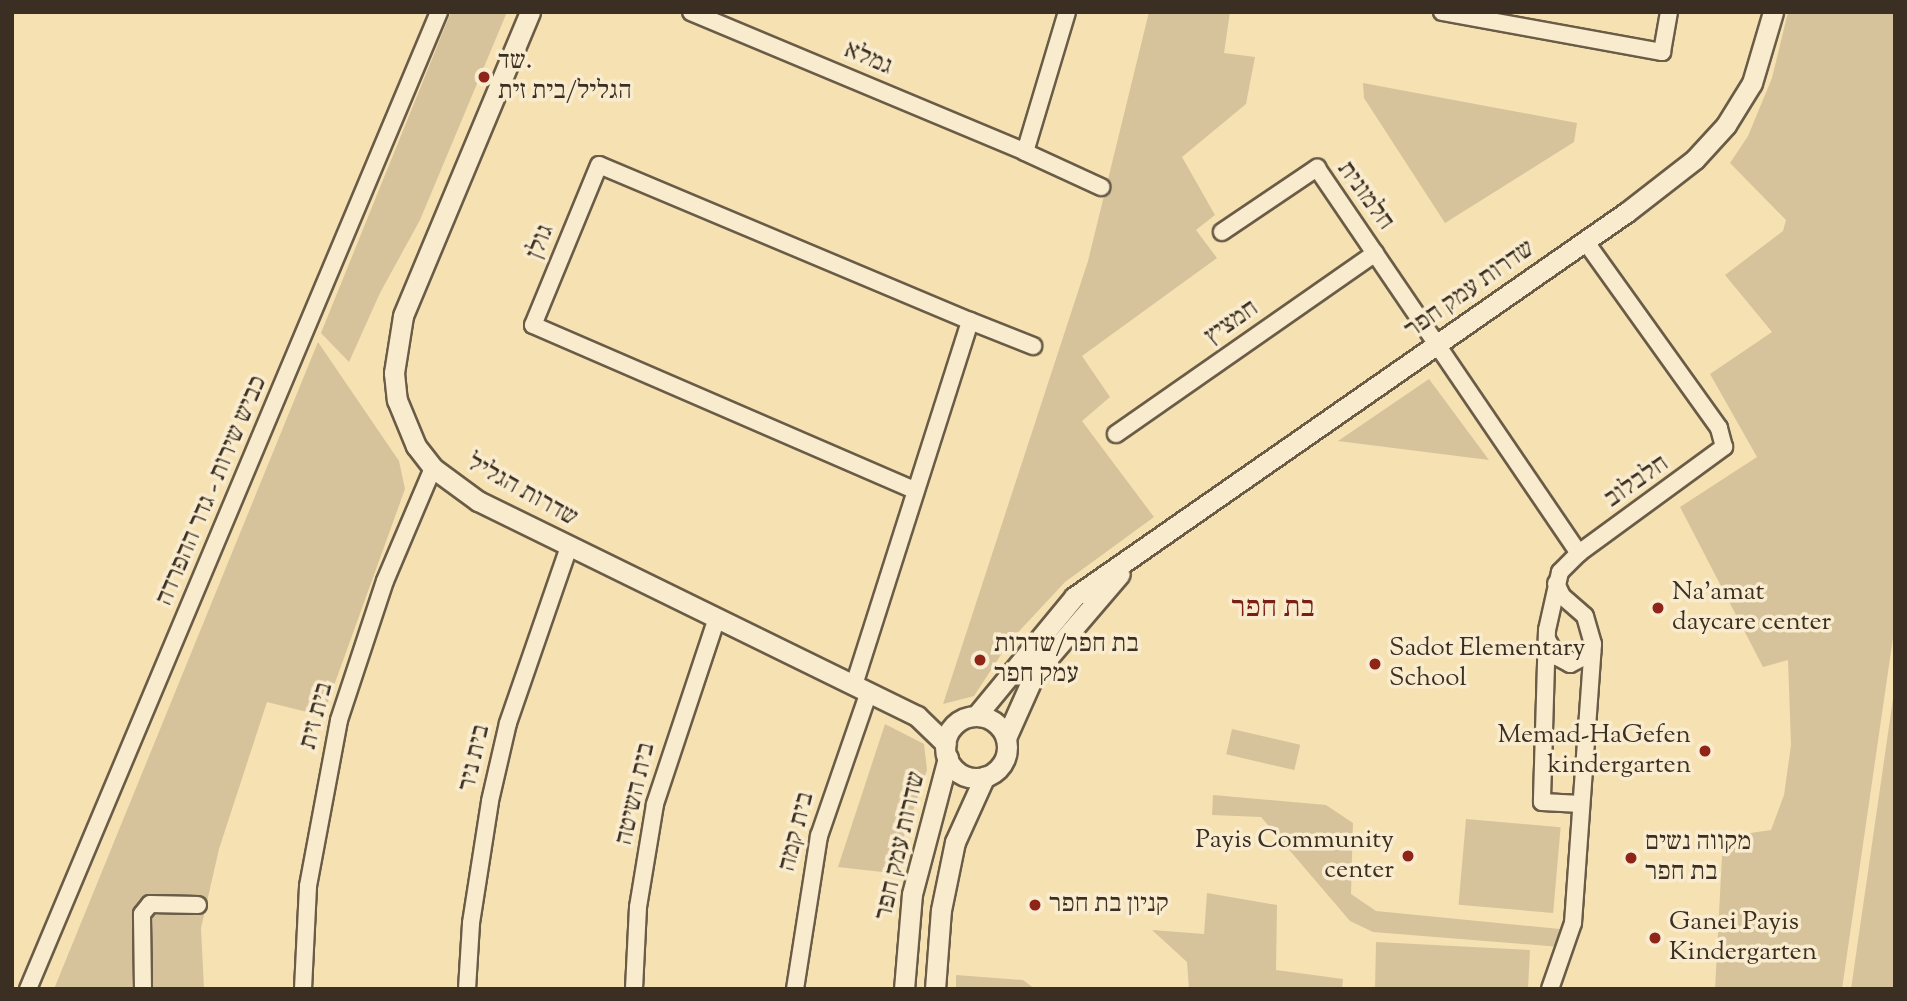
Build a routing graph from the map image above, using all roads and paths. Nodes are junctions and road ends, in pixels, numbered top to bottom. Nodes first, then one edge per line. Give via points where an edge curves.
1 (439, 12) edge
2 (530, 12) edge
3 (691, 12) edge
4 (1067, 12) edge
5 (1442, 12) edge
6 (1669, 12) edge
7 (1773, 12) edge
8 (1025, 152) junction
9 (1101, 187) dead end
10 (1222, 232) dead end
11 (1586, 242) junction
12 (1375, 253) junction
13 (970, 321) junction
14 (1437, 344) junction
15 (1034, 346) dead end
16 (1116, 434) dead end
17 (433, 468) junction
18 (914, 490) junction
19 (569, 547) junction
20 (1579, 553) junction
21 (1133, 559) junction
22 (1556, 583) junction
23 (1585, 616) junction
24 (1549, 617) junction
25 (717, 618) junction
26 (1547, 639) junction
27 (1592, 653) junction
28 (861, 689) junction
29 (918, 716) junction
30 (967, 719) junction
31 (1006, 738) junction
32 (947, 751) junction
33 (985, 776) junction
34 (1581, 804) junction
35 (198, 905) dead end
36 (28, 989) edge
37 (143, 989) edge
38 (303, 989) edge
39 (467, 989) edge
40 (634, 989) edge
41 (795, 989) edge
42 (904, 989) edge
43 (935, 989) edge
44 (1550, 989) edge

1 - 36 street, כביש שירות - גדר ההפרדה
2 - 17 street, שדרות הגליל via 413,290 397,340 397,400 416,446
3 - 8 street, גמלא
4 - 8 street
5 - 6 street via 1662,52
7 - 11 street, שדרות עמק חפר via 1752,83 1726,125 1685,168
8 - 9 street, גמלא
10 - 12 street, חלמונית via 1317,168
11 - 14 street, שדרות עמק חפר
11 - 20 street, חלבלוב via 1719,428 1724,447
12 - 14 street, חלמונית
12 - 16 street, חמציץ
13 - 15 street, גולן
13 - 18 street
13 - 18 street, גולן via 599,165 533,325
14 - 20 street
14 - 21 street, שדרות עמק חפר
17 - 19 street, שדרות הגליל via 478,501
17 - 38 street, בית זית via 385,582 339,720 308,886
18 - 28 street
19 - 25 street, שדרות הגליל
19 - 39 street, בית ניר via 533,643 493,788 479,859
20 - 22 street via 1568,561
21 - 30 street, שדרות עמק חפר via 1093,582 1060,610
21 - 31 street, שדרות עמק חפר via 1035,673
22 - 23 street via 1562,596
22 - 24 street
23 - 24 street via 1561,609
23 - 27 street
24 - 26 street
25 - 28 street, שדרות הגליל
25 - 40 street, בית השיטה via 655,804 638,907
26 - 27 street via 1564,662 1578,663
26 - 34 street via 1542,802
27 - 34 street
28 - 29 street, שדרות הגליל
28 - 41 street, בית קמה via 819,836
29 - 30 street, שדרות הגליל
29 - 32 street, שדרות הגליל
30 - 31 street via 994,722
30 - 32 street
31 - 33 street via 1005,758
32 - 33 street via 960,772
32 - 42 street, שדרות עמק חפר via 912,894
33 - 43 street, שדרות עמק חפר via 955,842 941,910
34 - 44 street via 1571,936
35 - 37 street via 150,904 142,914

